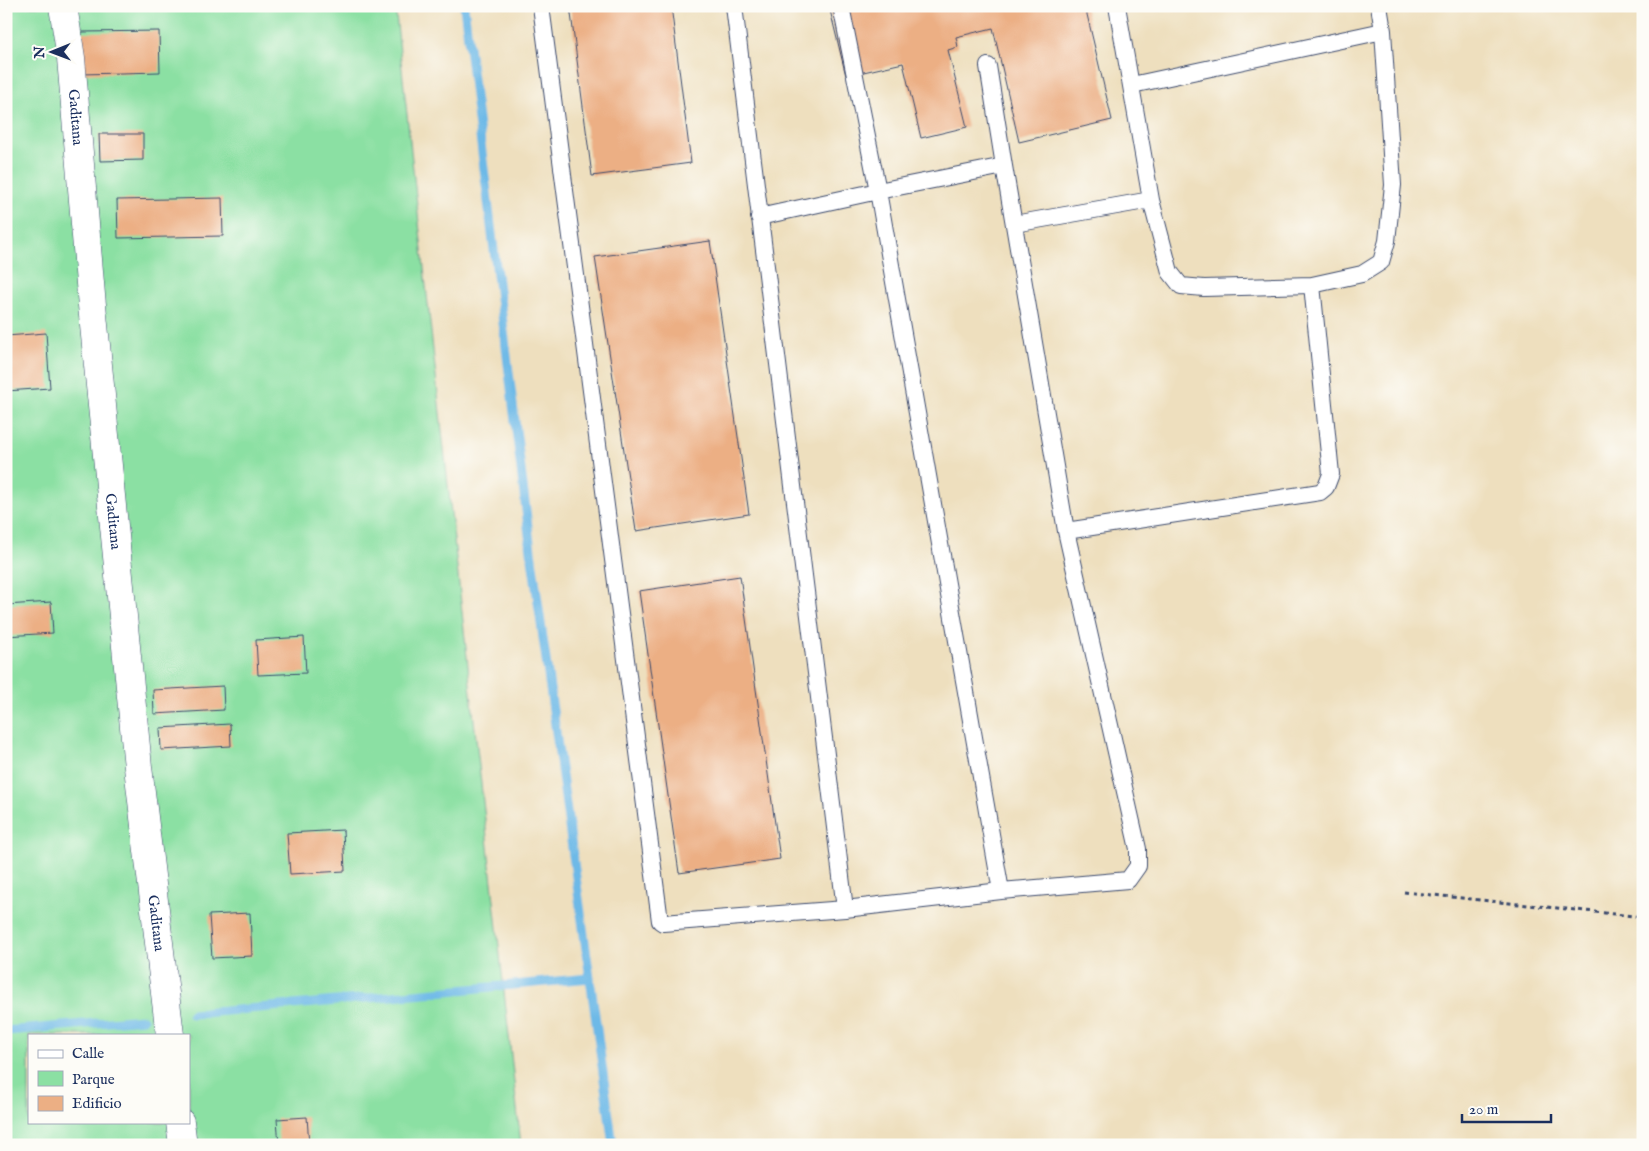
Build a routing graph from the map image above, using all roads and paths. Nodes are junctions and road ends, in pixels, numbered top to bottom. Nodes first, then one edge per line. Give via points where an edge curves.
1 (63, 6) edge
2 (541, 6) edge
3 (734, 6) edge
4 (841, 6) edge
5 (1116, 6) edge
6 (1379, 6) edge
7 (1383, 31) junction
8 (988, 66) dead end
9 (1132, 85) junction
10 (1004, 166) junction
11 (878, 191) junction
12 (1151, 200) junction
13 (759, 217) junction
14 (1014, 224) junction
15 (1312, 285) junction
16 (1066, 531) junction
17 (1001, 891) junction
18 (1404, 892) dead end
19 (845, 909) junction
20 (1643, 917) edge
21 (170, 1034) edge
22 (180, 1124) edge
23 (183, 1145) edge

1 - 21 street, Gaditana via 71,58 138,767
2 - 19 lane via 660,921
3 - 13 lane
4 - 11 lane
5 - 9 lane
6 - 7 lane
7 - 9 lane
7 - 15 lane via 1393,185 1387,241 1381,262 1362,274
8 - 10 lane
9 - 12 lane
10 - 11 lane
10 - 14 lane
11 - 13 lane
11 - 17 lane
12 - 14 lane
12 - 15 lane via 1170,272 1181,286
13 - 19 lane
14 - 16 lane
15 - 16 lane via 1331,474 1326,487 1320,492
16 - 17 lane via 1138,849 1138,866 1128,880
17 - 19 lane
18 - 20 path
22 - 23 street

